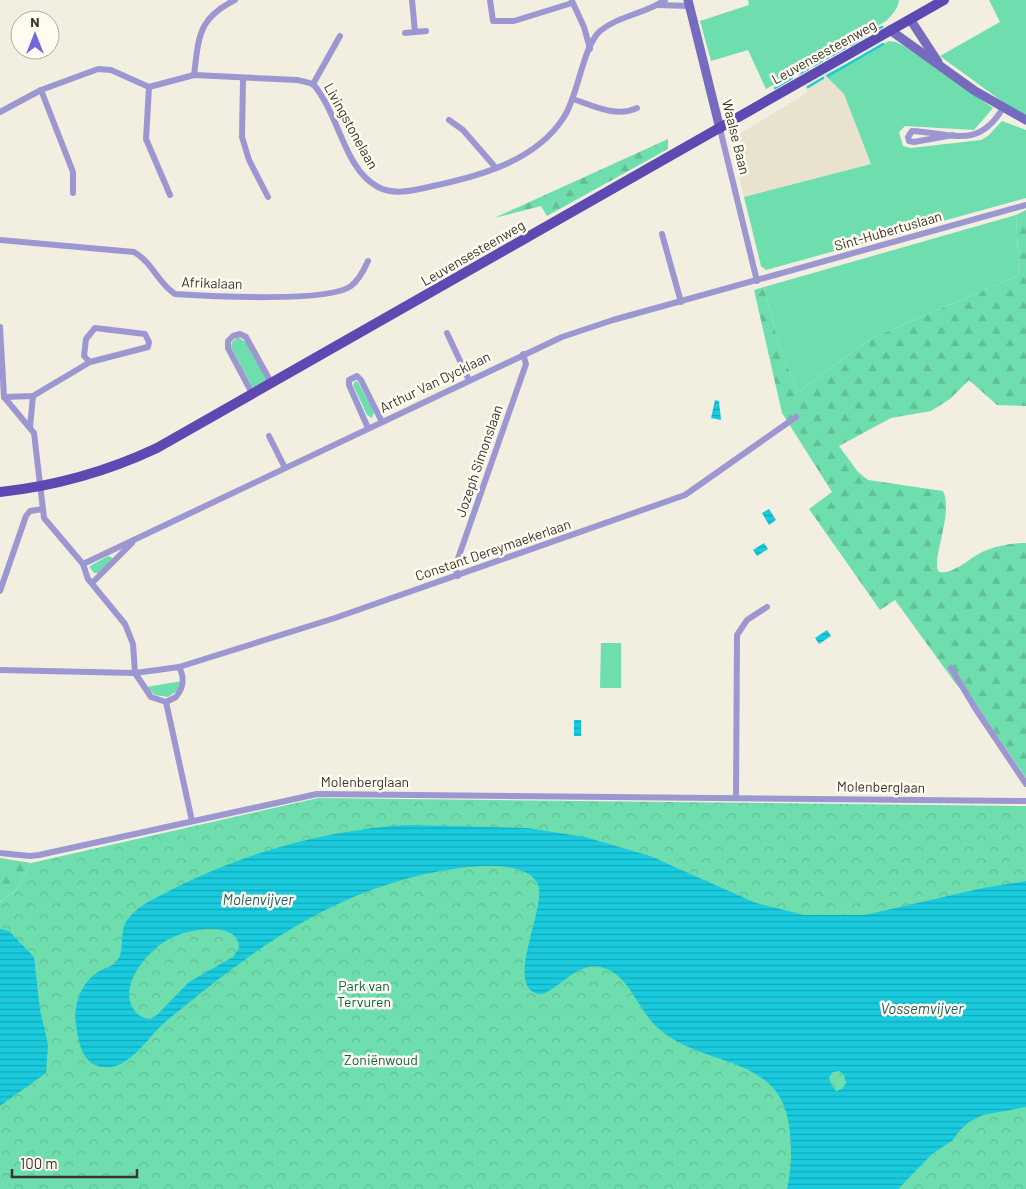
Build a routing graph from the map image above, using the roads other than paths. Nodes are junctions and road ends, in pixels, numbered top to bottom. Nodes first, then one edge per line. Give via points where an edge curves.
1 (236, 0) edge
2 (412, 0) edge
3 (490, 0) edge
4 (665, 0) edge
5 (944, 0) edge
6 (572, 2) edge
7 (689, 3) edge
8 (657, 5) junction
9 (910, 19) junction
10 (584, 27) junction
11 (890, 30) junction
12 (415, 32) junction
13 (426, 32) dead end
14 (599, 32) junction
15 (405, 33) dead end
16 (340, 36) dead end
17 (590, 49) junction
18 (946, 71) junction
19 (194, 76) junction
20 (243, 78) junction
21 (313, 84) junction
22 (149, 87) junction
23 (41, 90) junction
24 (573, 99) junction
25 (0, 107) edge
26 (8, 107) junction
27 (637, 108) dead end
28 (1002, 108) junction
29 (0, 112) edge
30 (449, 120) dead end
31 (1026, 120) edge
32 (720, 129) junction
33 (953, 135) junction
34 (496, 168) junction
35 (73, 193) dead end
36 (170, 195) dead end
37 (268, 197) dead end
38 (1026, 205) edge
39 (662, 234) dead end
40 (0, 240) edge
41 (368, 261) dead end
42 (757, 280) junction
43 (681, 302) junction
44 (0, 327) edge
45 (447, 333) dead end
46 (523, 354) junction
47 (90, 362) junction
48 (469, 380) junction
49 (272, 384) junction
50 (253, 395) junction
51 (33, 396) junction
52 (4, 398) junction
53 (796, 417) dead end
54 (382, 422) junction
55 (30, 427) junction
56 (368, 428) junction
57 (269, 436) dead end
58 (285, 468) junction
59 (41, 488) junction
60 (0, 492) edge
61 (43, 509) junction
62 (137, 539) junction
63 (83, 564) junction
64 (458, 576) junction
65 (92, 583) junction
66 (0, 591) edge
67 (767, 607) dead end
68 (179, 667) junction
69 (951, 668) dead end
70 (0, 670) edge
71 (135, 673) junction
72 (166, 702) junction
73 (1026, 784) edge
74 (736, 798) junction
75 (1026, 801) edge
76 (192, 821) junction
77 (0, 853) edge

1 - 19 street via 211,15 203,25 199,33
2 - 12 street
3 - 6 street via 493,21 514,21
4 - 8 street, Livingstonelaan
5 - 9 main road, Leuvensesteenweg
6 - 10 street
7 - 8 street, Livingstonelaan
7 - 32 street, Waalse Baan
8 - 14 street, Livingstonelaan via 621,17
9 - 11 main road, Leuvensesteenweg
9 - 18 street via 926,47
10 - 14 street
10 - 17 street
11 - 18 street
11 - 32 main road, Leuvensesteenweg
12 - 13 street
12 - 15 street
14 - 17 street, Livingstonelaan
16 - 21 street
17 - 24 street, Livingstonelaan
18 - 28 street
19 - 20 street, Livingstonelaan
19 - 22 street, Livingstonelaan
20 - 21 street, Livingstonelaan via 297,80
20 - 37 street via 242,137 249,160
21 - 34 street, Livingstonelaan via 330,108 366,181 384,190 412,191
22 - 23 street via 112,70 98,69
22 - 36 street via 146,140
23 - 26 street
23 - 35 street via 73,172
24 - 27 street via 617,113
24 - 34 street, Livingstonelaan via 552,134
25 - 26 street
26 - 29 street
28 - 31 street
28 - 33 street via 985,131
30 - 34 street
32 - 42 street, Waalse Baan
32 - 49 main road, Leuvensesteenweg
33 - 33 street via 912,131 908,136 909,141 914,142
38 - 42 street, Sint-Hubertuslaan
39 - 43 street
40 - 41 street, Afrikalaan via 134,252 144,258 166,288 175,294 243,297 319,295 350,287
42 - 43 street, Arthur Van Dycklaan
43 - 46 street, Arthur Van Dycklaan via 580,330
44 - 52 street
45 - 48 street
46 - 48 street, Arthur Van Dycklaan
46 - 64 street, Jozeph Simonslaan via 526,364 456,567
47 - 47 street via 148,347 149,342 144,334 96,328 86,339 84,356
47 - 51 street
48 - 54 street, Arthur Van Dycklaan
49 - 50 main road, Leuvensesteenweg
49 - 50 street via 246,337 240,334 233,336 228,341 230,352
50 - 59 main road, Leuvensesteenweg via 134,459 85,477
51 - 52 street
51 - 55 street
52 - 55 street
53 - 64 street, Constant Dereymaekerlaan via 685,495
54 - 56 street, Arthur Van Dycklaan
54 - 56 street via 361,380 357,376 352,377 349,386
55 - 59 street via 36,442
56 - 58 street, Arthur Van Dycklaan
57 - 58 street
58 - 62 street, Arthur Van Dycklaan
59 - 60 main road, Leuvensesteenweg
59 - 61 street
61 - 63 street via 46,524
61 - 66 street via 30,511 26,516
62 - 63 street, Arthur Van Dycklaan
62 - 65 street, Arthur Van Dycklaan
63 - 65 street
64 - 68 street, Constant Dereymaekerlaan
65 - 71 street via 125,624 133,644
67 - 74 street via 748,620 738,635
68 - 71 street, Constant Dereymaekerlaan
68 - 72 street via 184,676 180,692
69 - 73 street
70 - 71 street, Constant Dereymaekerlaan
71 - 72 street via 151,697
72 - 76 street
74 - 75 street, Molenberglaan
74 - 76 street, Molenberglaan via 317,794
76 - 77 street, Molenberglaan via 39,855

